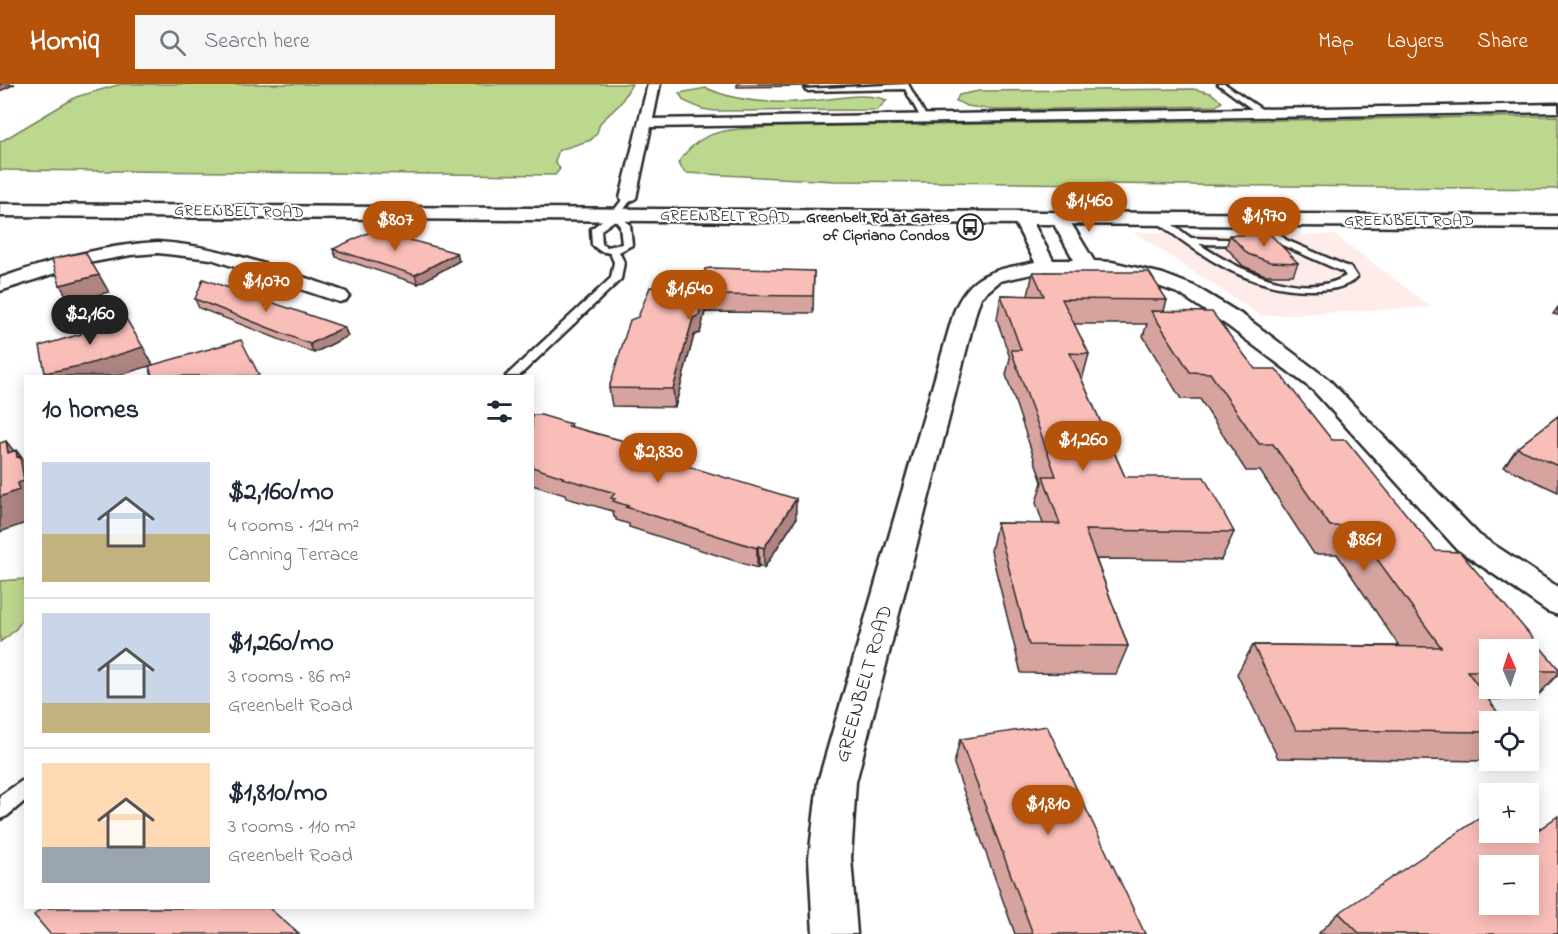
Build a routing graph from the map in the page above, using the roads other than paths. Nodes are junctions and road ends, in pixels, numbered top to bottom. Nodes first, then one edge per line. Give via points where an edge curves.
1 (654, 84) edge
2 (1221, 84) edge
3 (906, 86) edge
4 (808, 89) dead end
5 (1558, 108) edge
6 (1263, 113) junction
7 (924, 118) junction
8 (646, 123) junction
9 (0, 193) edge
10 (628, 198) junction
11 (1558, 205) edge
12 (0, 210) edge
13 (615, 215) junction
14 (1022, 219) junction
15 (1060, 219) junction
16 (1159, 219) junction
17 (1260, 220) junction
18 (1558, 222) edge
19 (1188, 241) junction
20 (1259, 242) edge
21 (1271, 242) edge
22 (1283, 242) junction
23 (613, 250) junction
24 (1046, 265) junction
25 (1086, 265) junction
26 (0, 285) edge
27 (339, 296) dead end
28 (513, 375) edge
29 (1558, 603) edge
30 (24, 789) edge
31 (0, 809) edge
32 (836, 934) edge

1 - 8 street
2 - 6 lane
3 - 4 lane
3 - 7 lane
5 - 6 street
6 - 7 street
7 - 8 street
8 - 10 street
9 - 10 main road, GREENBELT ROAD
10 - 11 main road, GREENBELT ROAD
10 - 13 lane
12 - 13 main road, GREENBELT ROAD
13 - 14 main road, GREENBELT ROAD
13 - 23 lane via 625,225 627,242 625,247
13 - 23 lane via 600,224 595,235 599,248
14 - 15 main road, GREENBELT ROAD
14 - 24 street
15 - 16 main road, GREENBELT ROAD
15 - 25 street
16 - 17 main road, GREENBELT ROAD
16 - 19 lane
17 - 18 main road, GREENBELT ROAD
17 - 22 lane
19 - 20 lane
19 - 22 lane via 1261,283 1334,286 1352,277 1347,270
21 - 22 lane
23 - 28 lane via 619,262 616,279
24 - 25 street, GREENBELT ROAD
24 - 32 street, GREENBELT ROAD via 993,277 972,294 965,312 837,783 829,886
25 - 29 street, GREENBELT ROAD via 1134,272 1172,284 1236,321 1321,384 1468,542
26 - 27 street via 75,259 164,248 213,254
30 - 31 lane

